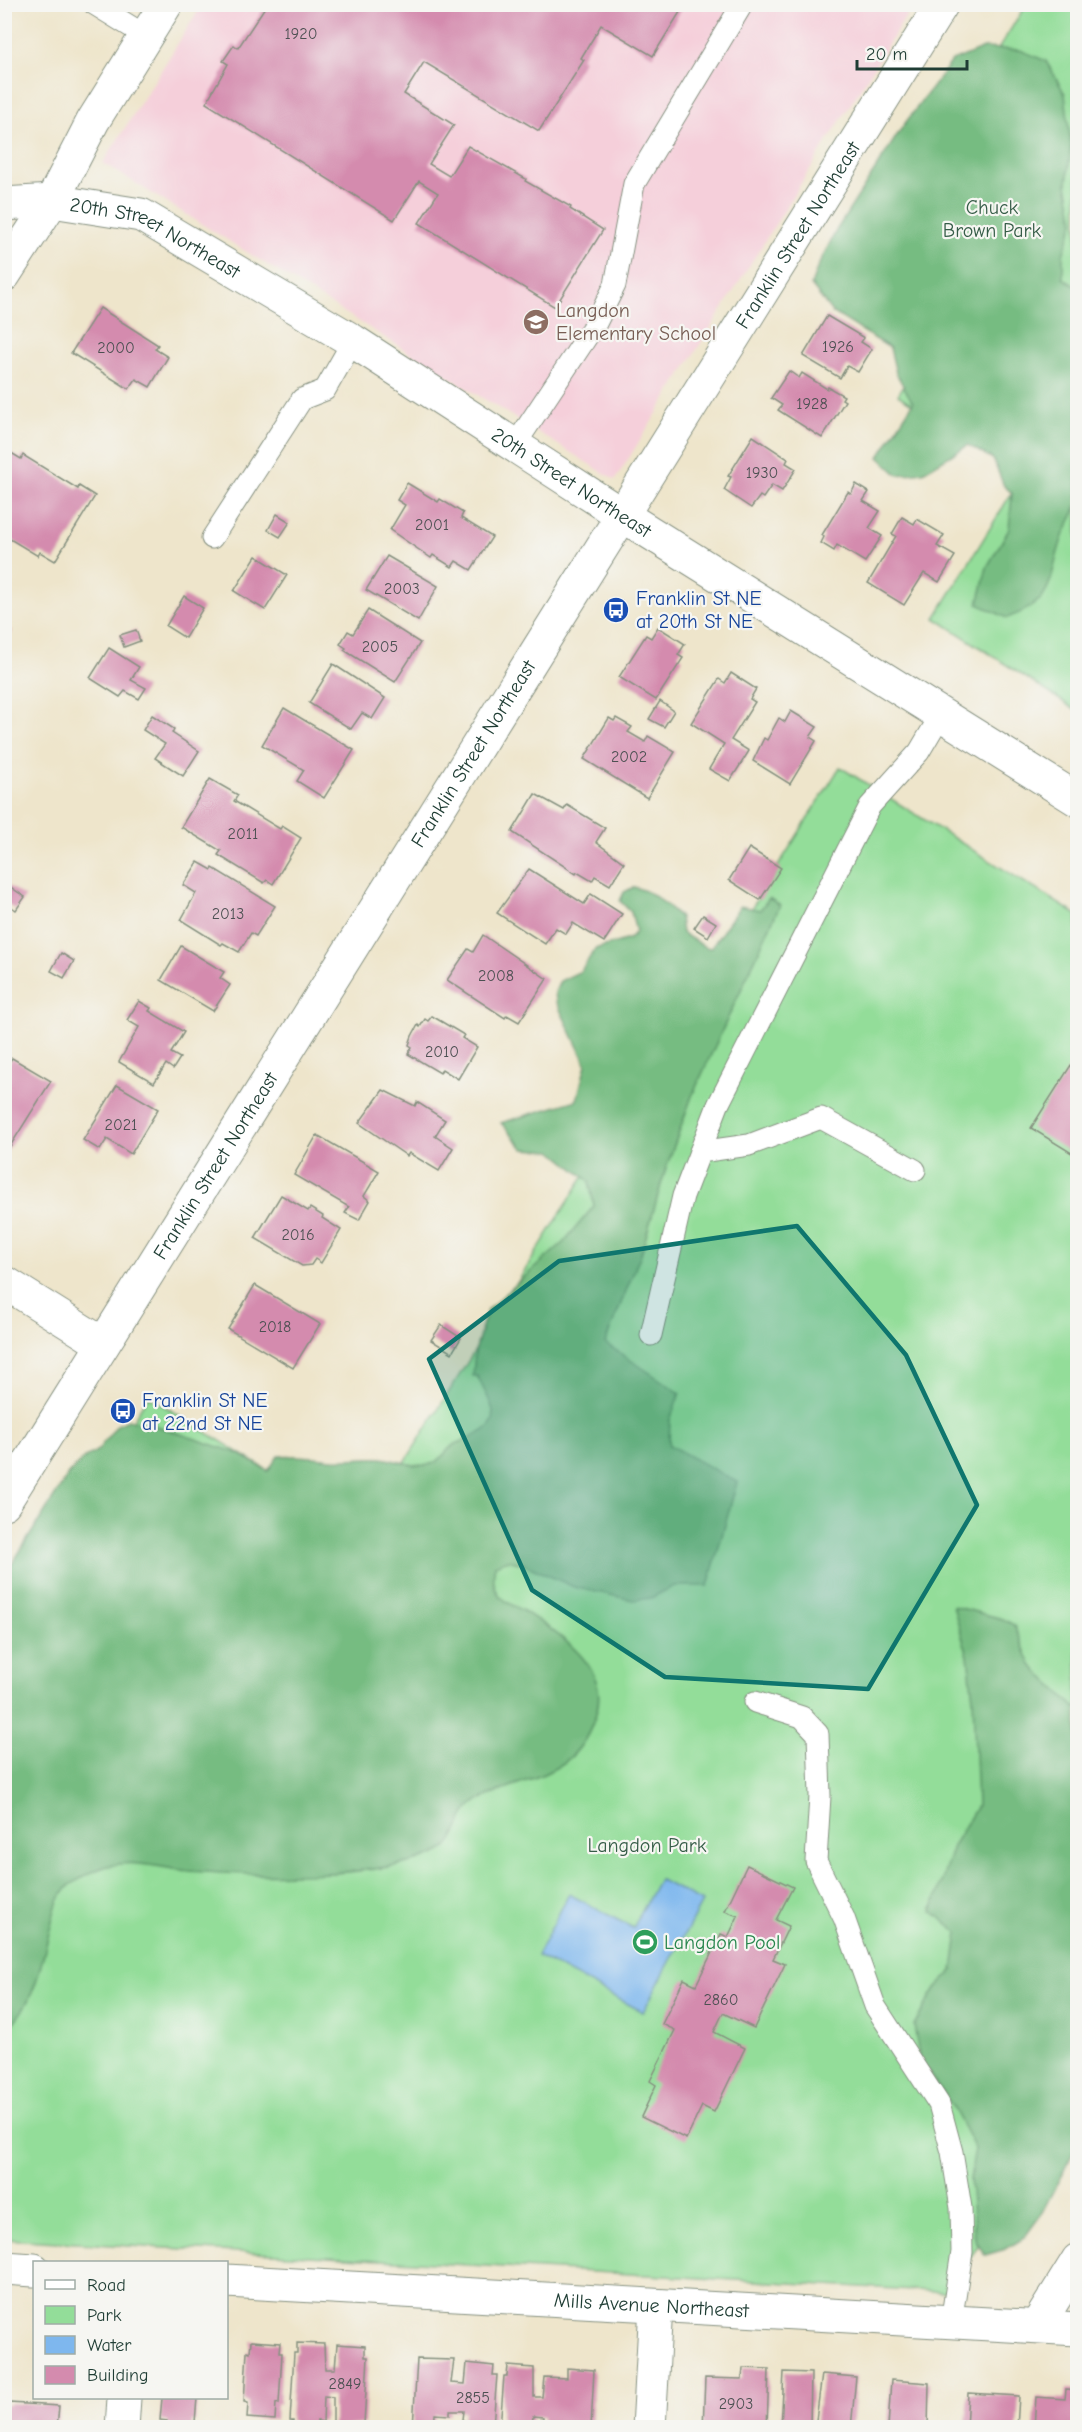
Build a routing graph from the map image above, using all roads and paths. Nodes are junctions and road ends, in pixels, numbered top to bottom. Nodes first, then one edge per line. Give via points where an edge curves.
1 (94, 4) edge
2 (166, 4) edge
3 (942, 4) edge
4 (740, 9) dead end
5 (146, 36) junction
6 (52, 201) junction
7 (4, 204) edge
8 (4, 275) edge
9 (353, 341) junction
10 (515, 445) junction
11 (622, 515) junction
12 (212, 538) dead end
13 (942, 713) junction
14 (1077, 800) edge
15 (700, 1152) junction
16 (915, 1170) dead end
17 (4, 1282) edge
18 (651, 1335) dead end
19 (104, 1344) junction
20 (4, 1503) edge
21 (755, 1702) dead end
22 (1077, 2260) edge
23 (4, 2268) edge
24 (33, 2270) edge
25 (228, 2281) edge
26 (656, 2306) junction
27 (951, 2322) junction
28 (1037, 2326) junction
29 (1077, 2329) edge
30 (124, 2399) edge
31 (122, 2427) edge
32 (649, 2427) edge

1 - 5 lane
2 - 5 street
3 - 11 street, Franklin Street Northeast
4 - 10 lane via 634,184 615,285 596,323
5 - 6 street via 93,121
6 - 7 street, 20th Street Northeast
6 - 8 street
6 - 9 street, 20th Street Northeast via 141,215
9 - 10 street, 20th Street Northeast
9 - 12 lane via 325,390 302,399
10 - 11 street, 20th Street Northeast
11 - 13 street, 20th Street Northeast
11 - 19 street, Franklin Street Northeast
13 - 14 street, 20th Street Northeast
13 - 15 lane via 919,752 870,806 718,1105
15 - 16 lane via 750,1145 821,1118
15 - 18 lane via 683,1197
17 - 19 street
19 - 20 street, Franklin Street Northeast
21 - 27 lane via 802,1717 818,1734 816,1861 844,1918 875,2006 939,2104 961,2208 962,2252
22 - 28 street
23 - 24 street
25 - 26 street, Mills Avenue Northeast
26 - 27 street, Mills Avenue Northeast
26 - 32 street
27 - 28 street, Mills Avenue Northeast
28 - 29 street, Mills Avenue Northeast
30 - 31 street

